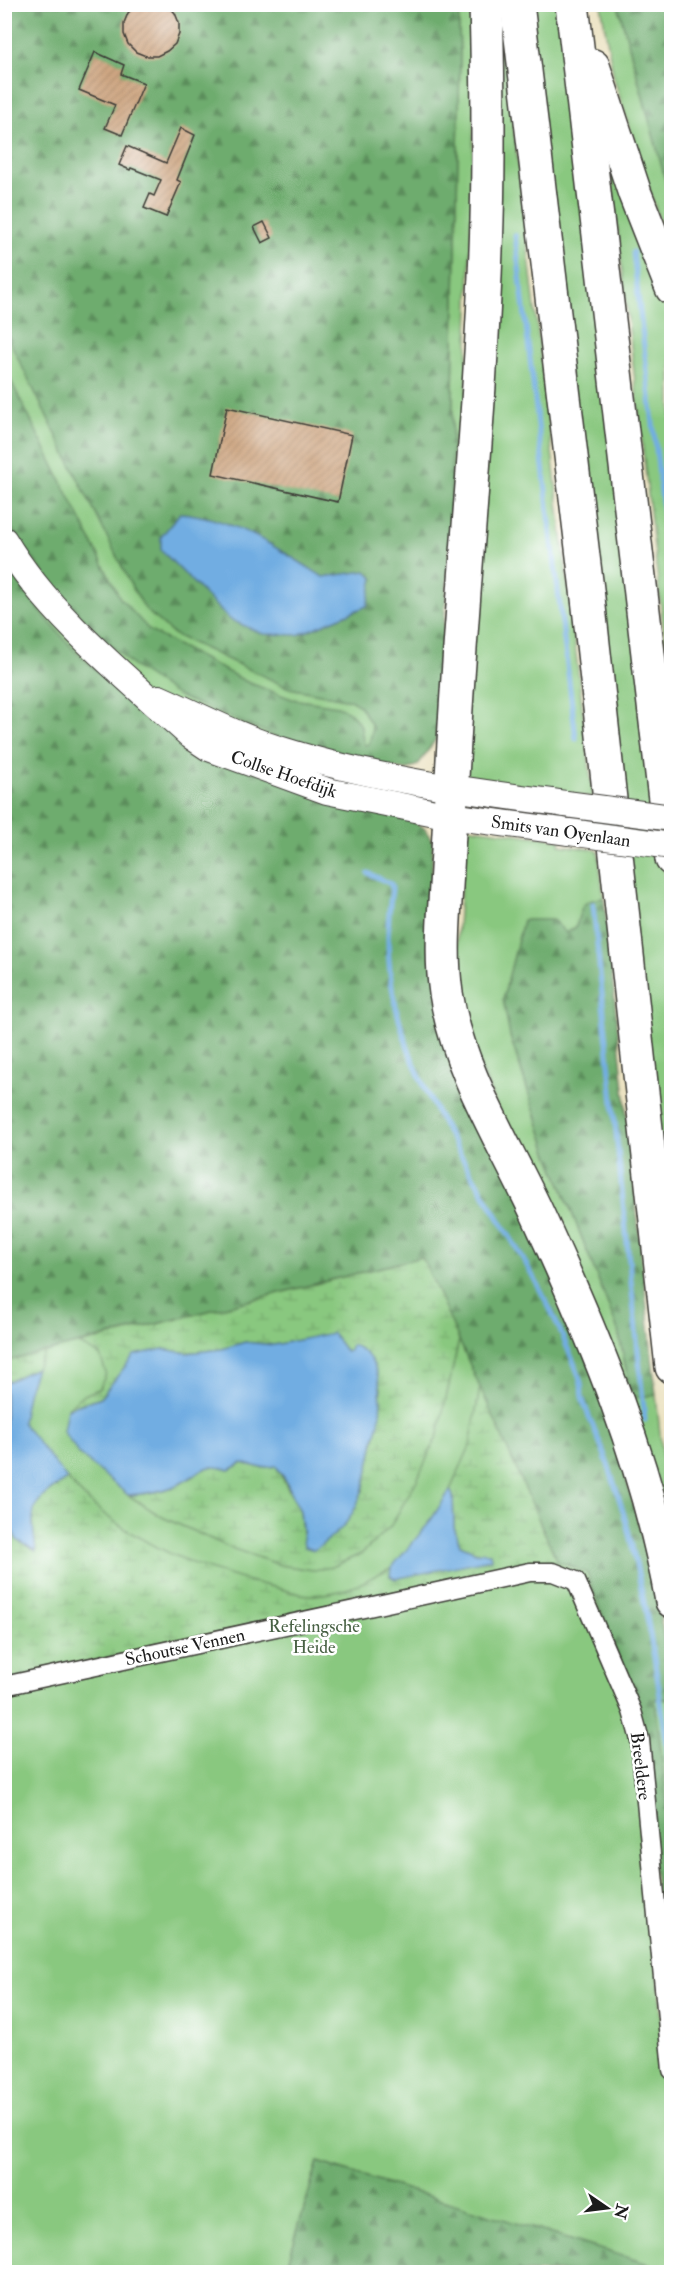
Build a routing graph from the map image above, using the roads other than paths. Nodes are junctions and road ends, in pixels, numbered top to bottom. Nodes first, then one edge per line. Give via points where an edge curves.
1 (486, 4) edge
2 (517, 4) edge
3 (572, 4) edge
4 (672, 288) edge
5 (4, 540) edge
6 (450, 802) junction
7 (672, 818) edge
8 (672, 846) edge
9 (672, 859) edge
10 (672, 1367) edge
11 (576, 1581) joint
12 (672, 1601) edge
13 (4, 1686) edge
14 (672, 2070) edge

1 - 6 highway via 487,221
2 - 10 highway via 605,749
3 - 4 highway via 635,194
3 - 9 highway
5 - 6 main road, Collse Hoefdijk via 18,564 79,633 139,690 282,751 390,779
6 - 7 main road, Smits van Oyenlaan, bridge via 566,804
6 - 8 main road, Smits van Oyenlaan, bridge via 569,832
6 - 12 highway via 444,963 455,1030 464,1059 604,1365 639,1466
11 - 13 street, Schoutse Vennen via 553,1572 530,1572
11 - 14 street, Breeldere via 632,1710 640,1740

